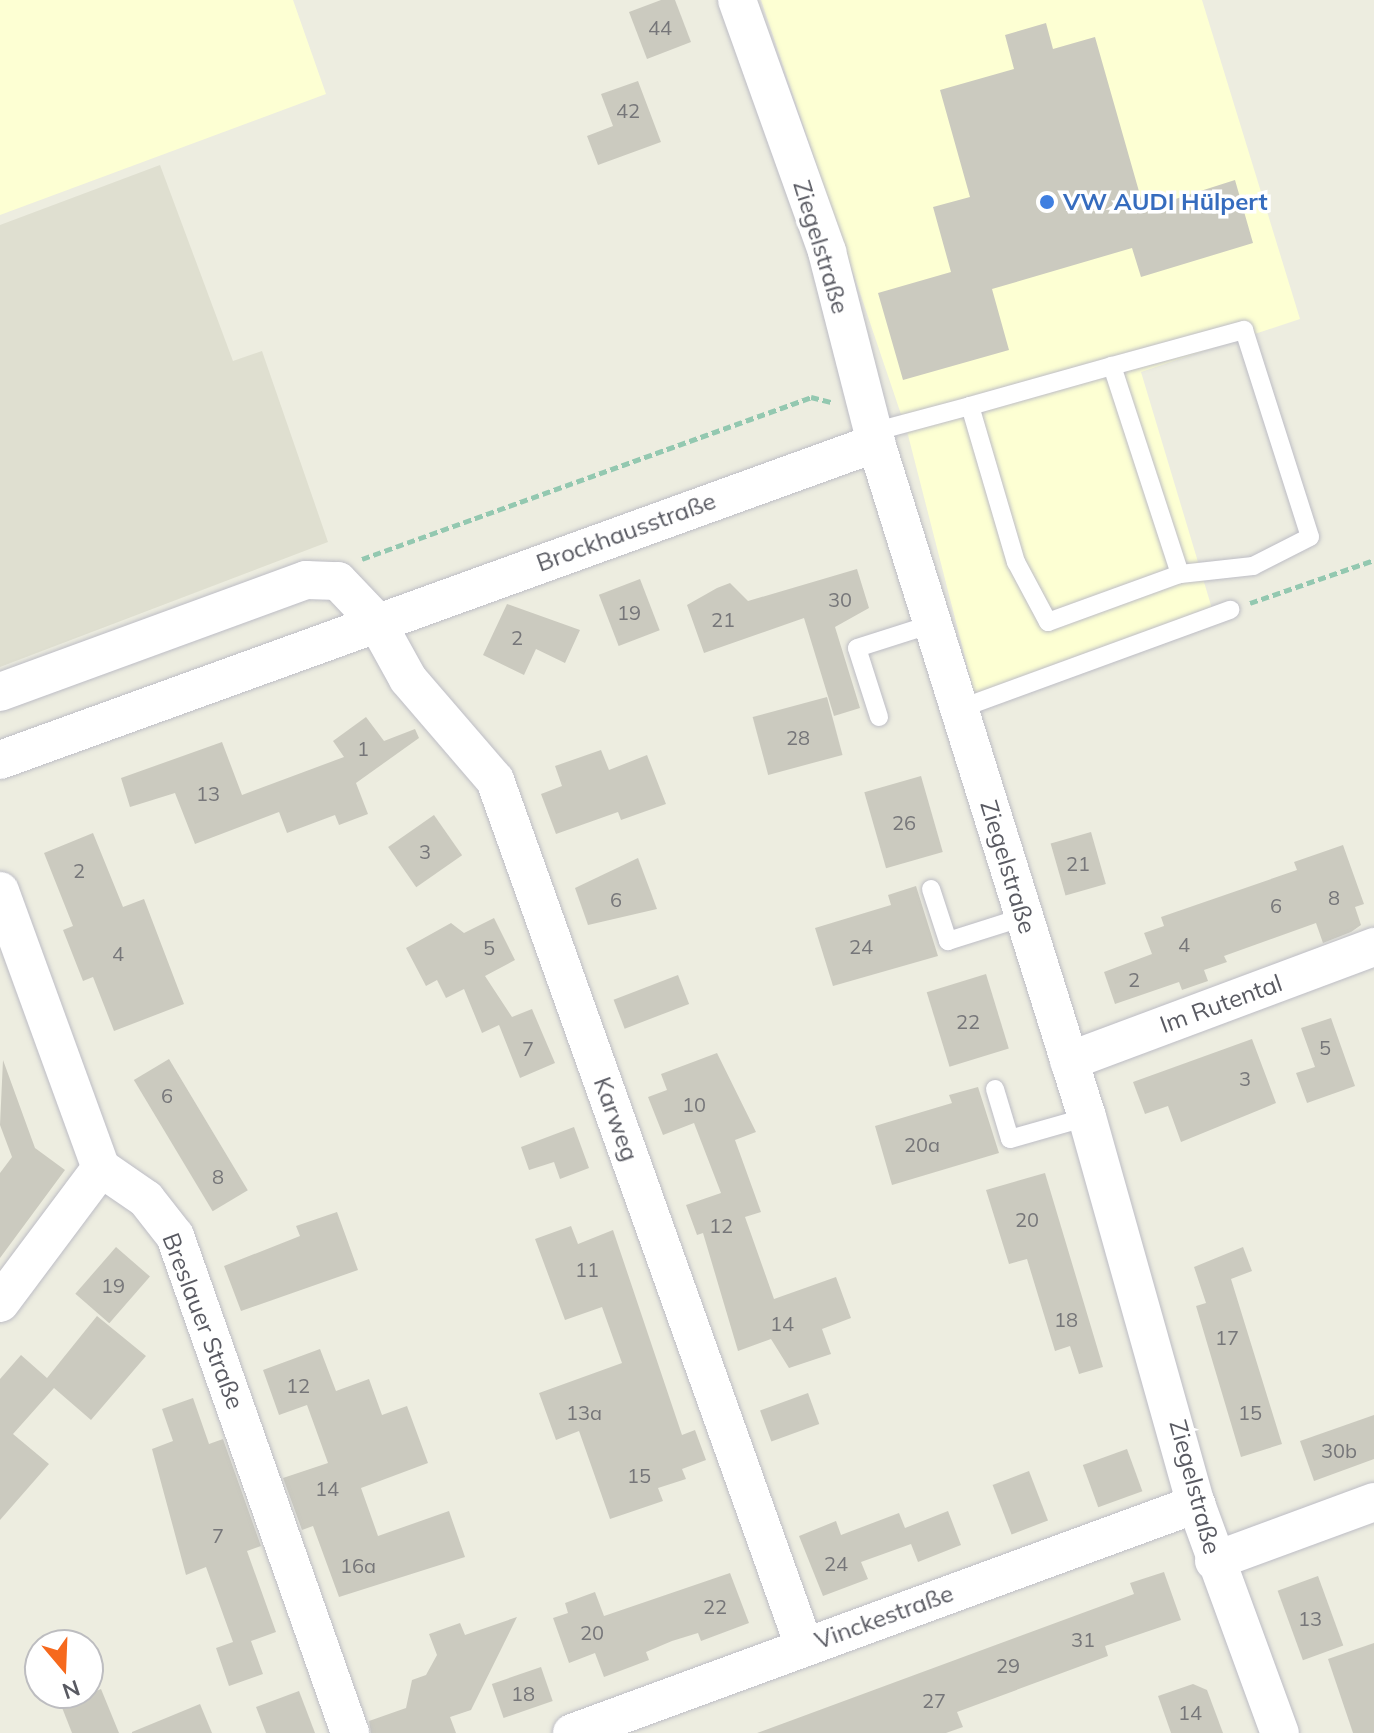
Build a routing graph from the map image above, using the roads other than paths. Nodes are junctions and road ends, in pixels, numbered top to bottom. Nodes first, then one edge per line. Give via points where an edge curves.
1 (737, 0) edge
2 (1112, 366) junction
3 (970, 406) junction
4 (872, 428) junction
5 (1180, 574) junction
6 (1230, 610) road end
7 (376, 621) junction
8 (932, 624) junction
9 (0, 692) edge
10 (959, 709) junction
11 (879, 717) dead end
12 (0, 760) edge
13 (931, 889) dead end
14 (0, 891) edge
15 (1024, 917) junction
16 (1374, 947) edge
17 (1069, 1061) junction
18 (995, 1089) dead end
19 (1087, 1117) junction
20 (101, 1168) junction
21 (0, 1303) edge
22 (1374, 1502) edge
23 (1196, 1504) junction
24 (1214, 1561) junction
25 (804, 1646) junction
26 (350, 1733) edge
27 (572, 1733) edge
28 (1280, 1733) edge

1 - 4 street, Ziegelstraße via 827,252
2 - 3 lane
2 - 5 lane
2 - 5 lane via 1244,330 1310,537 1253,566
3 - 4 lane
3 - 5 lane via 1016,562 1048,622
4 - 7 street, Brockhausstraße
4 - 8 street, Ziegelstraße
6 - 10 lane
7 - 9 street via 338,581 306,580
7 - 12 street, Brockhausstraße
7 - 25 street, Karweg via 408,679 495,780
8 - 10 street, Ziegelstraße
8 - 11 lane via 857,648
10 - 15 street, Ziegelstraße
13 - 15 lane via 948,941
14 - 20 street
15 - 17 street, Ziegelstraße
16 - 17 street, Im Rutental
17 - 19 street, Ziegelstraße
18 - 19 lane via 1010,1139
19 - 23 street, Ziegelstraße
20 - 21 street
20 - 26 street, Breslauer Straße via 146,1199 175,1236
22 - 24 street
23 - 24 street, Ziegelstraße
23 - 25 street, Vinckestraße
24 - 28 street, Ziegelstraße
25 - 27 street, Vinckestraße

